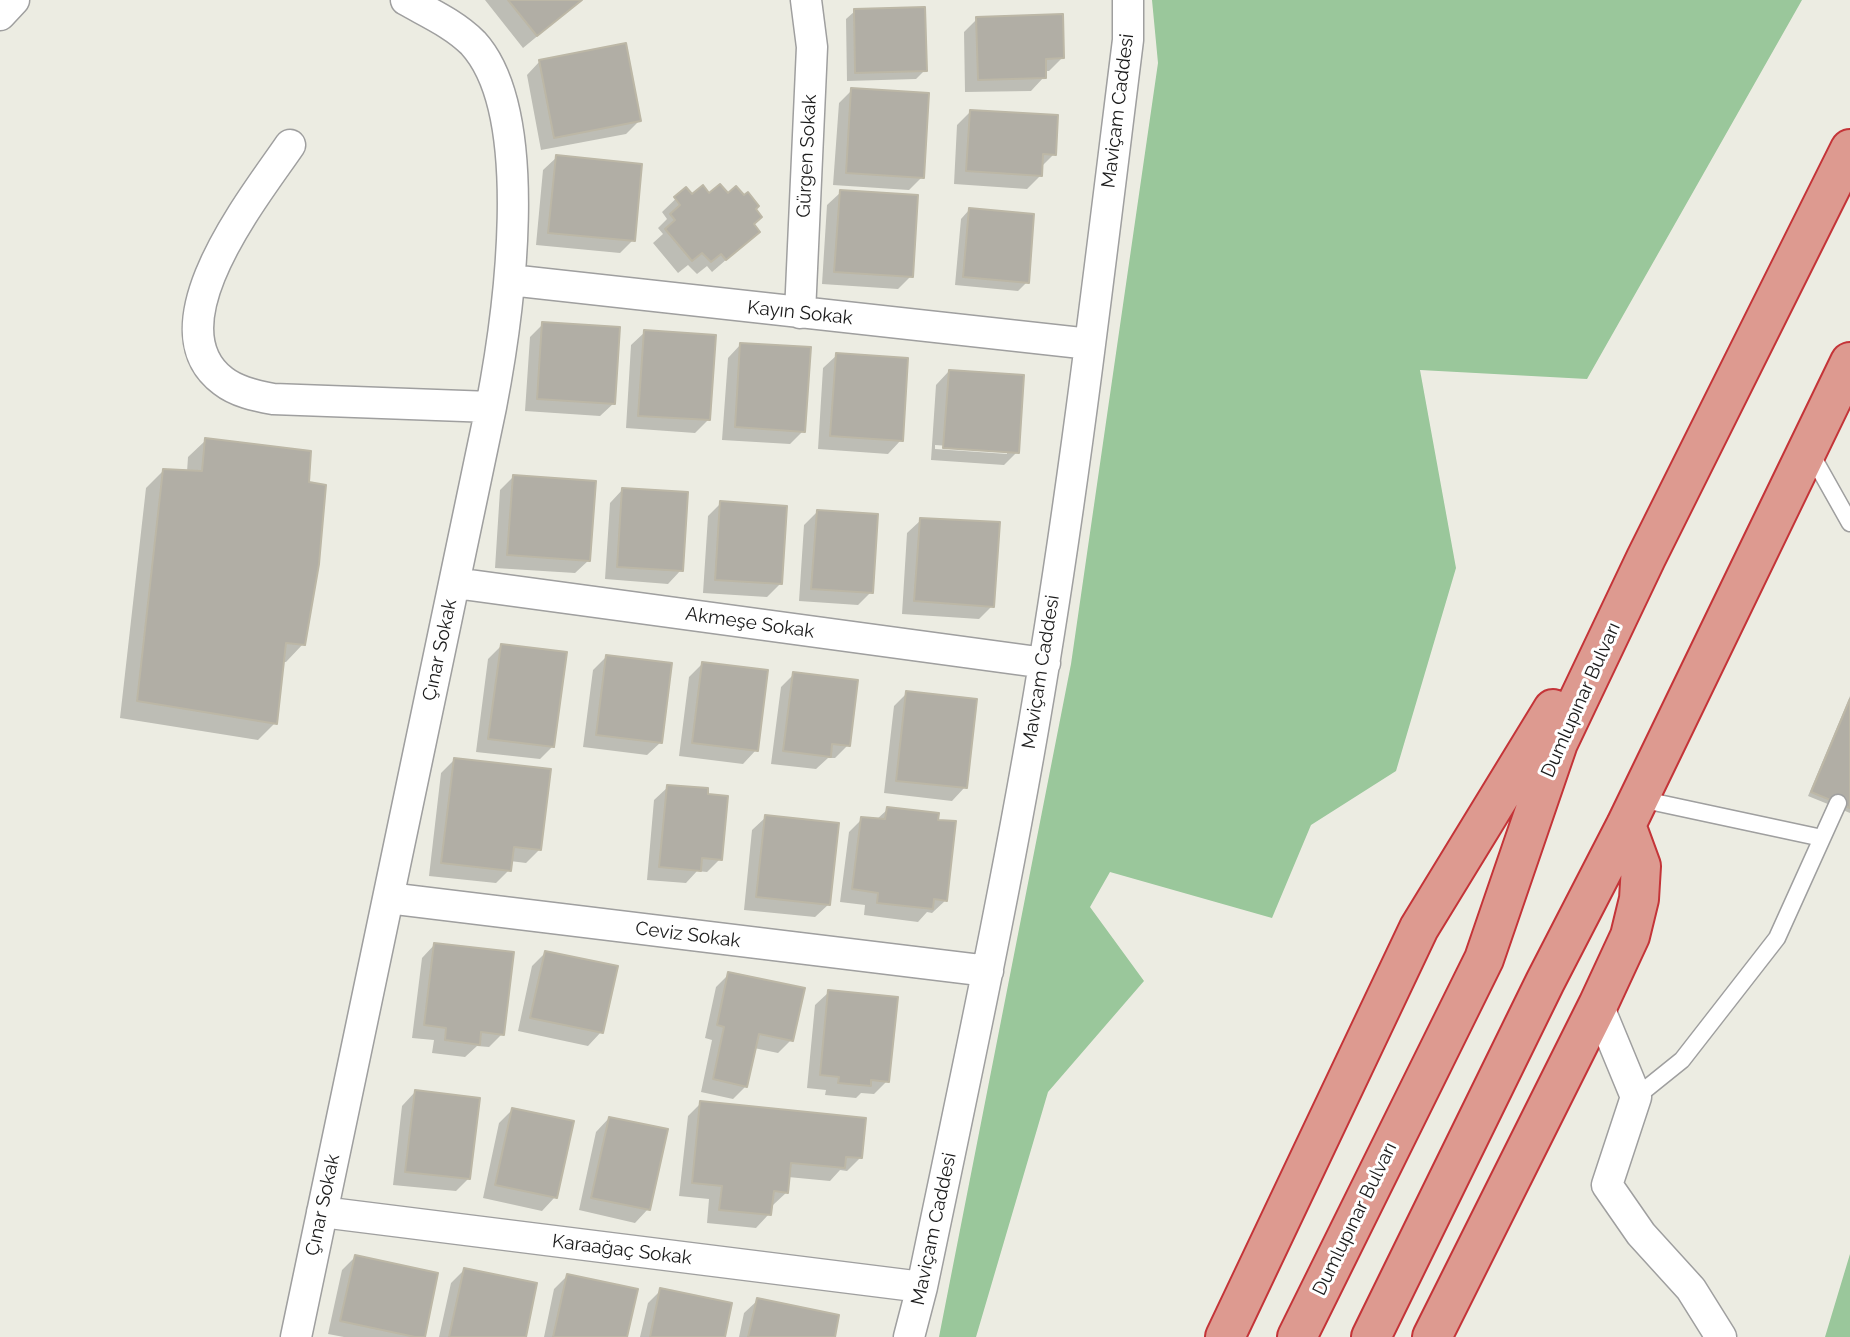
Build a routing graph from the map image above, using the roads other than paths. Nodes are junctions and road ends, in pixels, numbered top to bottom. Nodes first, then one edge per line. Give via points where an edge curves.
1 (14, 0) edge
2 (406, 0) edge
3 (806, 0) edge
4 (1128, 0) edge
5 (0, 15) edge
6 (290, 145) dead end
7 (1850, 149) edge
8 (510, 280) junction
9 (800, 313) junction
10 (1090, 344) junction
11 (1850, 362) edge
12 (491, 407) junction
13 (1808, 449) junction
14 (1850, 523) edge
15 (1646, 558) junction
16 (455, 583) junction
17 (1045, 663) junction
18 (1838, 803) dead end
19 (1632, 812) junction
20 (1822, 838) junction
21 (388, 898) junction
22 (988, 971) junction
23 (1598, 1005) junction
24 (1636, 1097) junction
25 (322, 1212) junction
26 (922, 1287) junction
27 (296, 1337) edge
28 (909, 1337) edge
29 (1225, 1337) edge
30 (1297, 1337) edge
31 (1371, 1337) edge
32 (1432, 1337) edge
33 (1721, 1337) edge

1 - 5 street
2 - 8 street, Çınar Sokak via 461,33 478,51 495,82 503,108 513,192
3 - 9 street, Gürgen Sokak via 812,47
4 - 10 street, Maviçam Caddesi via 1128,40
6 - 12 street via 227,239 209,278 198,332 212,370 238,390 273,399
7 - 15 highway, Dumlupınar Bulvarı
8 - 9 street, Kayın Sokak
8 - 12 street, Çınar Sokak
9 - 10 street, Kayın Sokak
10 - 17 street, Maviçam Caddesi
11 - 13 highway
12 - 16 street, Çınar Sokak
13 - 14 lane
13 - 19 highway
15 - 29 highway via 1419,928
15 - 30 highway, Dumlupınar Bulvarı via 1558,743 1484,958
16 - 17 street, Akmeşe Sokak
16 - 21 street, Çınar Sokak
17 - 22 street, Maviçam Caddesi
18 - 20 lane
19 - 20 lane
19 - 23 highway via 1641,866 1639,899 1630,936
19 - 31 highway
20 - 24 lane via 1777,938 1682,1060
21 - 22 street, Ceviz Sokak
21 - 25 street, Çınar Sokak
22 - 26 street, Maviçam Caddesi
23 - 24 street
23 - 32 highway
24 - 33 street via 1607,1185 1642,1234 1691,1289
25 - 26 street, Karaağaç Sokak
25 - 27 street, Çınar Sokak
26 - 28 street, Maviçam Caddesi

